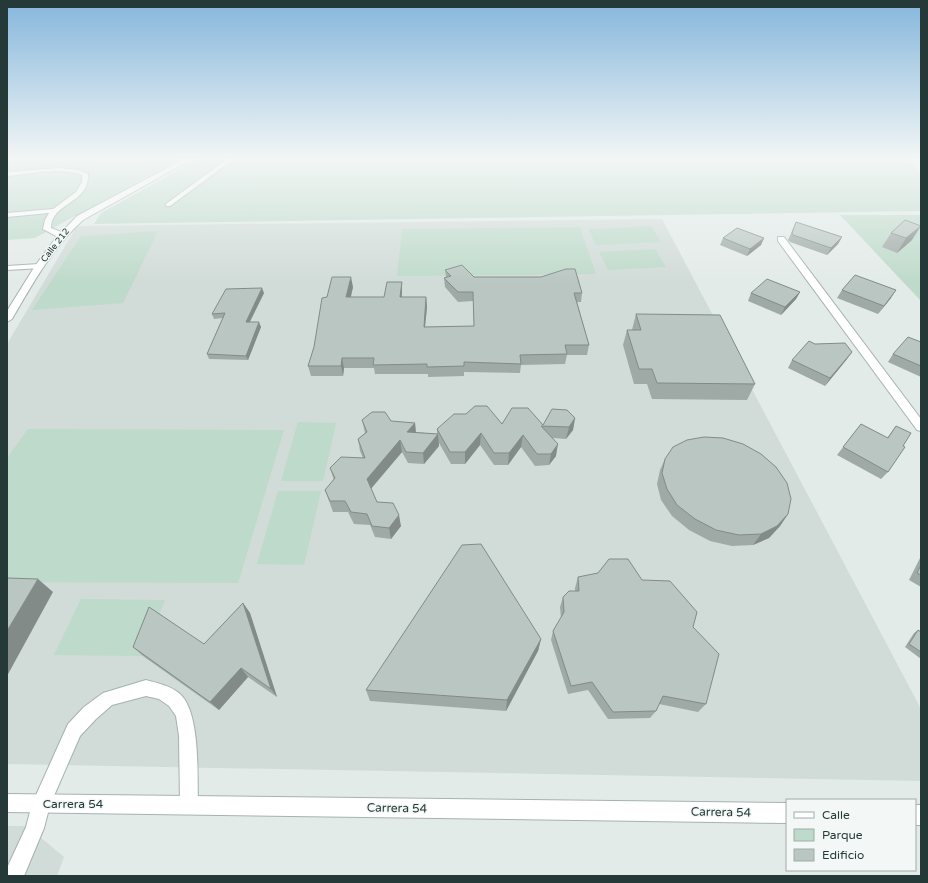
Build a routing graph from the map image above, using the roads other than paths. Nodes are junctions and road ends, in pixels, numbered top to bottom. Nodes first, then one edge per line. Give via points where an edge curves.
1 (69, 200) edge
2 (113, 200) edge
3 (174, 200) edge
4 (168, 205) dead end
5 (54, 211) junction
6 (7, 215) edge
7 (61, 235) junction
8 (781, 239) dead end
9 (39, 266) junction
10 (7, 268) edge
11 (7, 319) edge
12 (921, 427) edge
13 (7, 803) edge
14 (42, 804) junction
15 (189, 805) junction
16 (786, 813) edge
17 (12, 876) edge

1 - 5 lane
2 - 7 street, Calle 212 via 80,218
3 - 4 lane
5 - 6 lane
5 - 7 lane via 48,218 47,229
7 - 9 street, Calle 212
8 - 12 street
9 - 10 lane
9 - 11 street, Calle 212
13 - 14 street, Carrera 54
14 - 15 street, Carrera 54
14 - 15 lane via 74,730 108,698 146,688 162,692 175,700 184,714
14 - 17 lane via 35,828
15 - 16 street, Carrera 54

